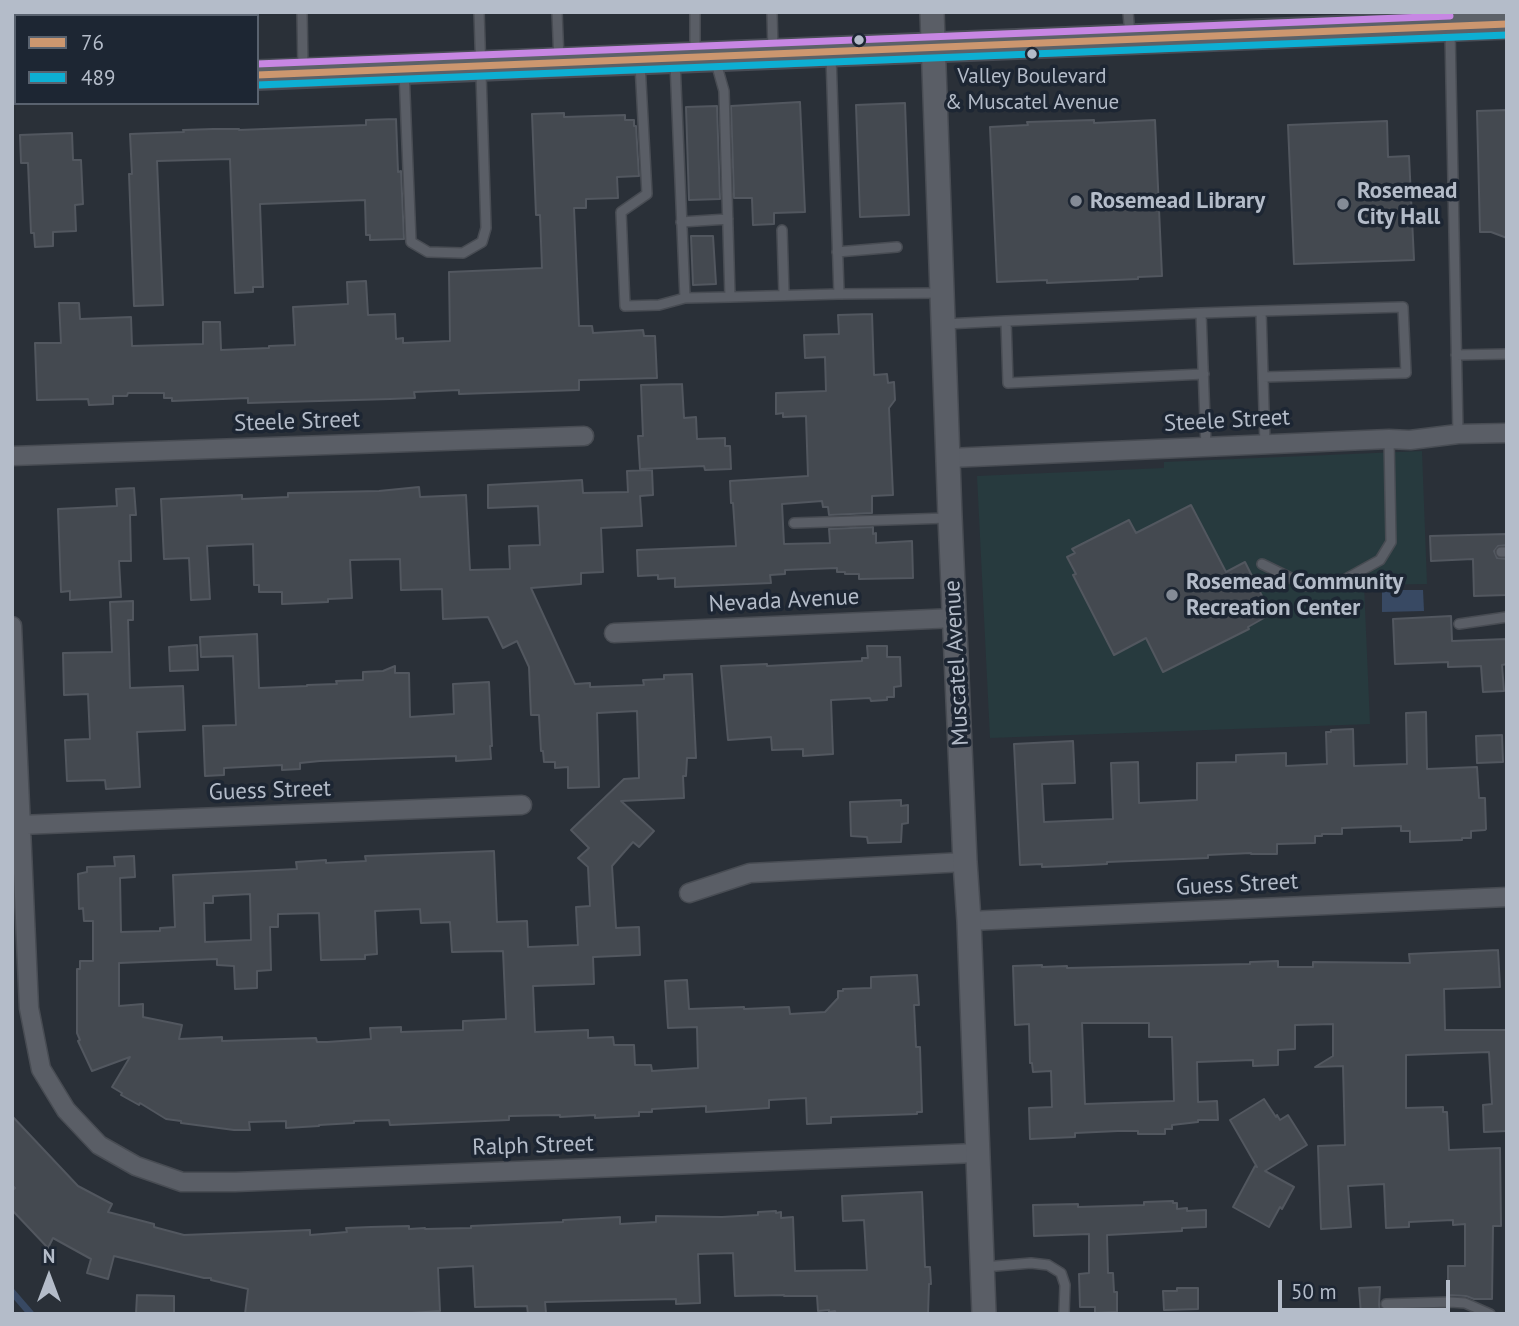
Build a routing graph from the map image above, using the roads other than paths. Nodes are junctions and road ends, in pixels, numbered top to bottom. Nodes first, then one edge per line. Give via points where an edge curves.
1 (302, 12) edge
2 (479, 12) edge
3 (557, 12) edge
4 (695, 12) edge
5 (772, 12) edge
6 (932, 12) edge
7 (1312, 21) edge
8 (1452, 21) edge
9 (1507, 24) edge
10 (1129, 26) edge
11 (933, 47) junction
12 (831, 51) junction
13 (773, 54) junction
14 (694, 56) junction
15 (640, 59) junction
16 (560, 62) junction
17 (480, 67) junction
18 (404, 69) junction
19 (303, 73) junction
20 (259, 75) edge
21 (728, 219) junction
22 (681, 222) junction
23 (782, 230) dead end
24 (897, 247) dead end
25 (838, 252) junction
26 (943, 293) junction
27 (839, 294) junction
28 (784, 295) junction
29 (730, 297) junction
30 (685, 298) junction
31 (1261, 311) junction
32 (1201, 313) junction
33 (1006, 321) junction
34 (944, 324) junction
35 (1507, 354) edge
36 (1456, 355) junction
37 (1204, 374) junction
38 (1263, 377) junction
39 (1507, 433) edge
40 (1458, 434) junction
41 (584, 436) dead end
42 (1390, 439) junction
43 (1265, 444) junction
44 (1206, 447) junction
45 (12, 456) edge
46 (949, 458) junction
47 (950, 517) junction
48 (794, 523) dead end
49 (1262, 564) dead end
50 (1507, 617) edge
51 (955, 618) junction
52 (1459, 624) dead end
53 (12, 626) edge
54 (614, 633) dead end
55 (522, 805) dead end
56 (20, 825) junction
57 (965, 862) junction
58 (689, 892) dead end
59 (1507, 897) edge
60 (970, 921) junction
61 (977, 1153) junction
62 (982, 1268) junction
63 (1386, 1304) dead end
64 (984, 1314) edge
65 (1064, 1314) edge
66 (1490, 1314) edge

1 - 19 lane
2 - 17 lane
3 - 16 lane
4 - 14 lane
5 - 13 lane
6 - 11 street, Muscatel Avenue
7 - 8 main road
7 - 10 main road
8 - 9 main road
8 - 36 lane
10 - 11 main road
11 - 12 main road
11 - 26 street, Muscatel Avenue
12 - 13 main road
12 - 25 lane
13 - 14 main road
14 - 15 main road
14 - 21 lane via 724,92
14 - 22 lane
15 - 16 main road
15 - 30 lane via 647,194 621,212 625,306 659,305
16 - 17 main road
17 - 18 main road
17 - 18 lane via 486,228 482,242 463,253 428,252 411,242
18 - 19 main road
19 - 20 main road
21 - 22 lane
21 - 29 lane
22 - 30 lane
23 - 28 lane
24 - 25 lane
25 - 27 lane
26 - 27 lane
26 - 34 street, Muscatel Avenue
27 - 28 lane
28 - 29 lane
29 - 30 lane
31 - 32 lane
31 - 38 lane
31 - 38 lane via 1403,307 1406,373
32 - 33 lane
32 - 37 lane
33 - 34 lane
33 - 37 lane via 1008,383
34 - 46 street, Muscatel Avenue
35 - 36 lane
36 - 40 lane
37 - 44 lane
38 - 43 lane
39 - 40 street, Steele Street
40 - 42 street, Steele Street
41 - 45 street, Steele Street
42 - 43 street, Steele Street
42 - 49 lane via 1391,542 1380,561 1344,580 1307,586
43 - 44 street, Steele Street
44 - 46 street, Steele Street
46 - 47 street, Muscatel Avenue
47 - 48 lane
47 - 51 street, Muscatel Avenue
50 - 52 lane
51 - 54 street, Nevada Avenue
51 - 57 street, Muscatel Avenue
53 - 56 street, Ralph Street
55 - 56 street, Guess Street
56 - 61 street, Ralph Street via 29,1008 40,1069 66,1110 99,1145 136,1166 182,1182
57 - 58 street via 750,873
57 - 60 street, Muscatel Avenue
59 - 60 street, Guess Street
60 - 61 street, Muscatel Avenue
61 - 62 street, Muscatel Avenue
62 - 64 street, Muscatel Avenue
62 - 65 lane via 1048,1265 1061,1273 1065,1285
63 - 66 lane via 1465,1303

